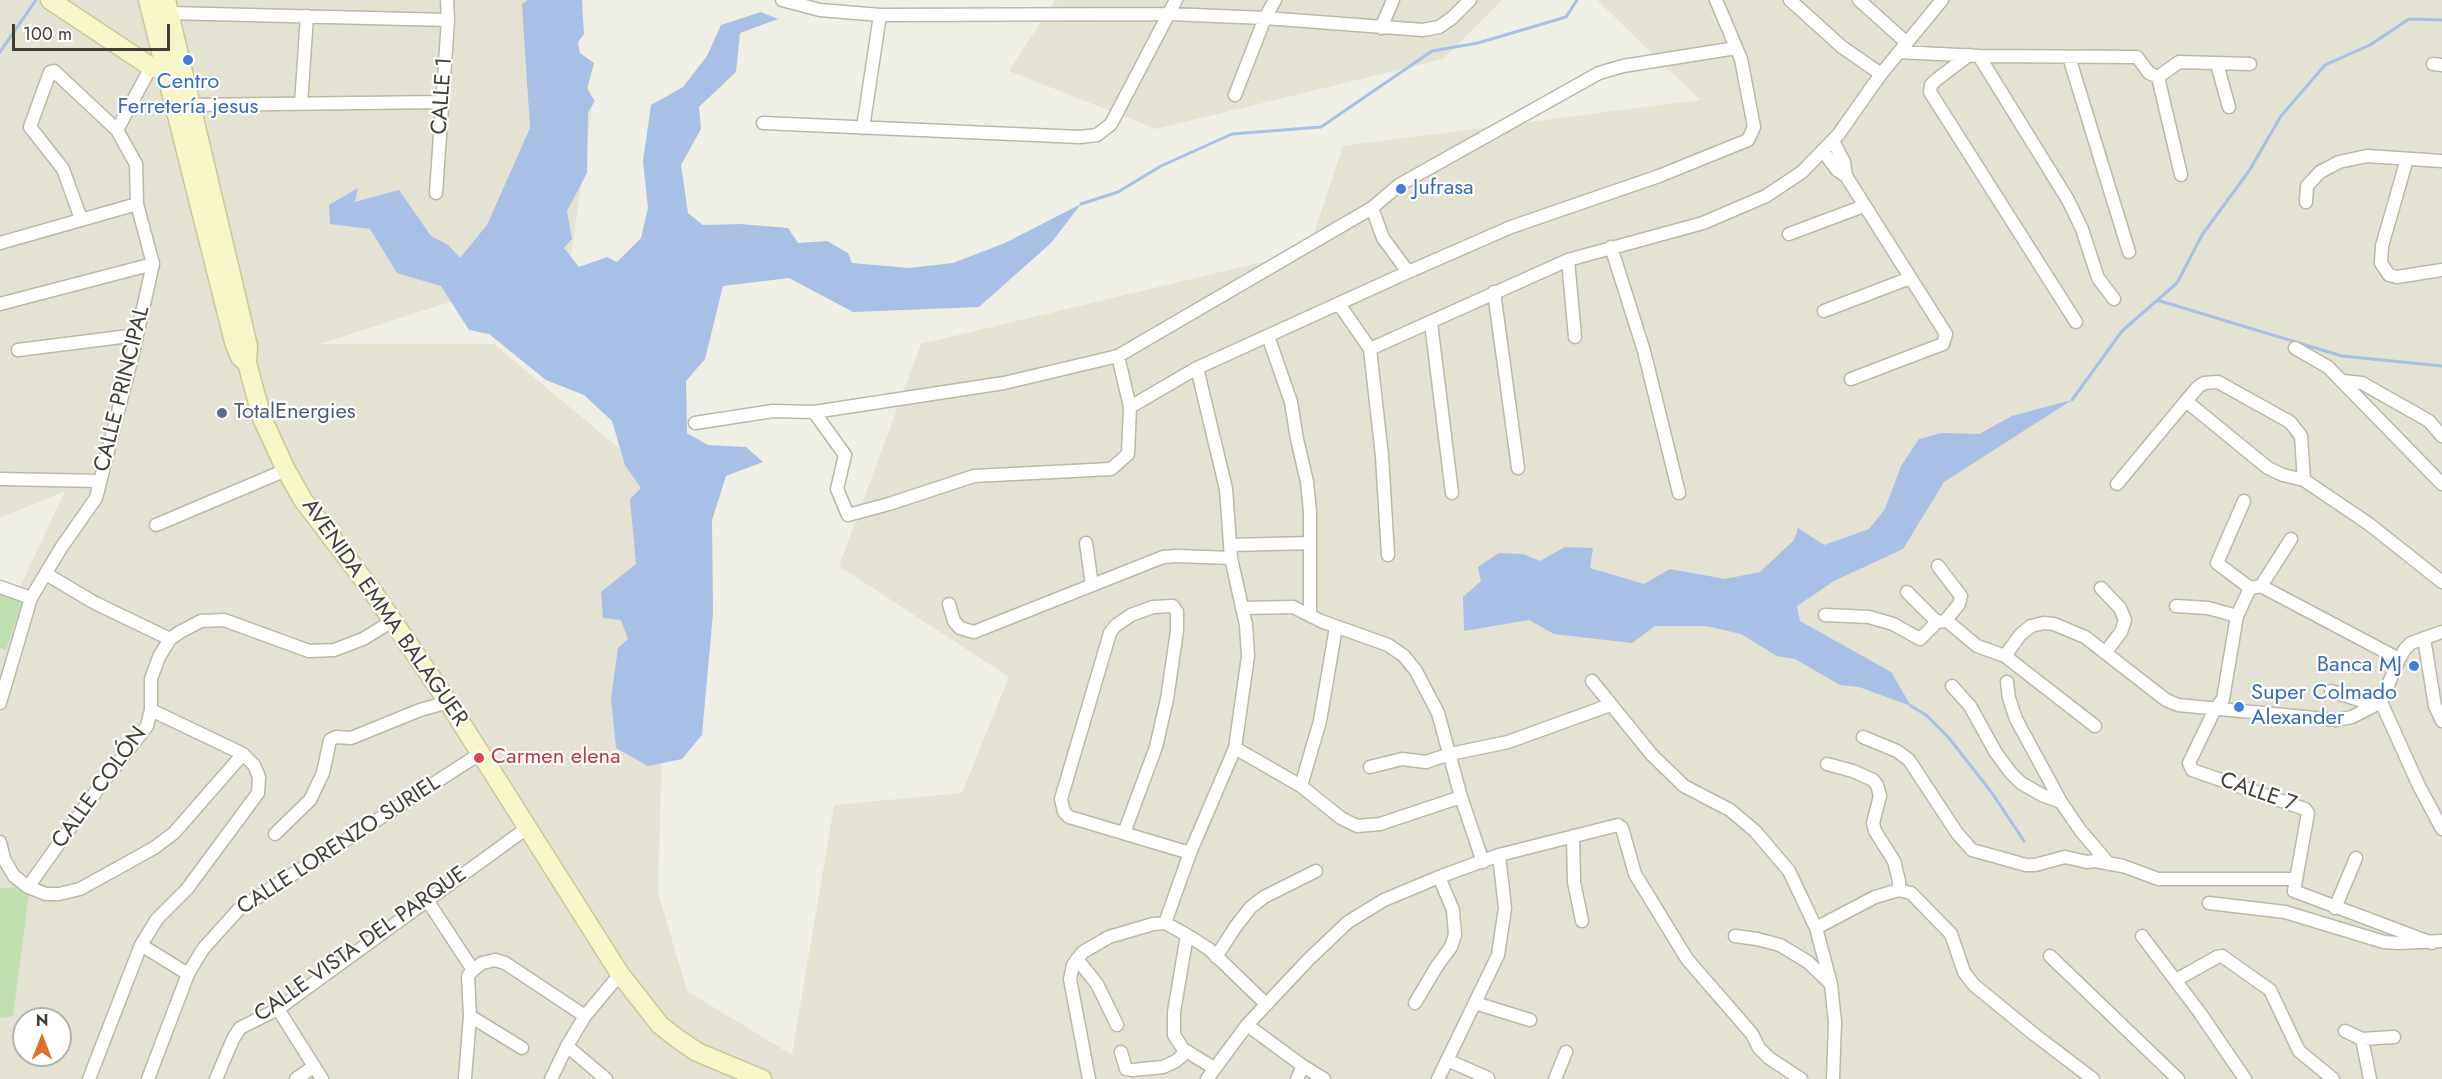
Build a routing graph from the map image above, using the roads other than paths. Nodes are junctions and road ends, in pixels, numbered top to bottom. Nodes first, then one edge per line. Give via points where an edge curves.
1 (148, 0) edge
2 (447, 0) edge
3 (782, 0) edge
4 (812, 0) edge
5 (1176, 0) edge
6 (1275, 0) edge
7 (1393, 0) edge
8 (1470, 0) edge
9 (1716, 0) edge
10 (1790, 0) edge
11 (1859, 0) edge
12 (1942, 0) edge
13 (56, 3) edge
14 (167, 6) edge
15 (799, 6) junction
16 (1170, 14) junction
17 (880, 15) junction
18 (307, 16) junction
19 (1265, 18) junction
20 (448, 20) junction
21 (1381, 28) junction
22 (1903, 47) junction
23 (1736, 48) junction
24 (1974, 55) junction
25 (2069, 57) junction
26 (2217, 64) junction
27 (2250, 64) dead end
28 (167, 72) junction
29 (1881, 74) junction
30 (2158, 77) junction
31 (1235, 95) dead end
32 (442, 102) junction
33 (301, 104) junction
34 (190, 105) junction
35 (2229, 107) dead end
36 (763, 123) dead end
37 (863, 128) junction
38 (117, 130) junction
39 (1833, 141) junction
40 (1823, 152) junction
41 (2407, 159) junction
42 (2442, 161) edge
43 (2181, 175) dead end
44 (1846, 176) junction
45 (436, 193) dead end
46 (2306, 202) dead end
47 (137, 204) junction
48 (1864, 206) junction
49 (1372, 208) junction
50 (81, 219) junction
51 (1790, 234) dead end
52 (0, 243) edge
53 (1611, 247) junction
54 (2129, 252) dead end
55 (1568, 260) junction
56 (153, 264) junction
57 (2442, 270) edge
58 (1408, 272) junction
59 (1910, 278) junction
60 (1494, 292) junction
61 (2114, 299) dead end
62 (0, 304) edge
63 (1339, 304) junction
64 (1824, 311) dead end
65 (2076, 322) dead end
66 (1431, 323) junction
67 (137, 335) junction
68 (1268, 336) junction
69 (1575, 337) dead end
70 (2295, 348) dead end
71 (1370, 349) junction
72 (18, 350) dead end
73 (1118, 356) junction
74 (247, 363) junction
75 (1197, 368) junction
76 (1851, 379) dead end
77 (2342, 381) junction
78 (2186, 401) junction
79 (1130, 407) junction
80 (814, 411) junction
81 (695, 423) dead end
82 (2442, 436) edge
83 (1518, 468) dead end
84 (286, 470) junction
85 (0, 479) edge
86 (100, 480) junction
87 (2304, 480) junction
88 (2117, 484) dead end
89 (2442, 484) edge
90 (1452, 493) dead end
91 (1679, 493) dead end
92 (2244, 501) dead end
93 (156, 525) dead end
94 (2290, 539) dead end
95 (1086, 543) dead end
96 (1310, 543) junction
97 (1231, 545) junction
98 (1388, 555) dead end
99 (1231, 558) junction
100 (1938, 566) dead end
101 (46, 574) junction
102 (2442, 582) edge
103 (1092, 585) junction
104 (0, 587) edge
105 (2256, 587) junction
106 (2101, 588) dead end
107 (1908, 592) dead end
108 (31, 598) junction
109 (949, 604) dead end
110 (2176, 606) dead end
111 (1242, 608) junction
112 (1310, 615) junction
113 (1825, 615) dead end
114 (2237, 616) junction
115 (394, 620) junction
116 (1942, 621) junction
117 (1336, 627) junction
118 (2442, 632) edge
119 (2424, 638) junction
120 (170, 639) junction
121 (2105, 653) junction
122 (2005, 656) junction
123 (2399, 659) junction
124 (1592, 681) dead end
125 (2007, 682) dead end
126 (1952, 686) dead end
127 (2331, 691) dead end
128 (448, 702) junction
129 (0, 703) edge
130 (2378, 703) junction
131 (1610, 705) junction
132 (2215, 709) junction
133 (151, 710) junction
134 (2442, 721) edge
135 (2095, 726) dead end
136 (1863, 737) dead end
137 (1234, 748) junction
138 (481, 753) junction
139 (243, 754) junction
140 (1450, 754) junction
141 (1827, 764) dead end
142 (1370, 767) dead end
143 (1301, 786) junction
144 (1461, 796) junction
145 (2061, 802) junction
146 (527, 828) junction
147 (2442, 830) edge
148 (1124, 833) junction
149 (275, 834) dead end
150 (1573, 836) junction
151 (0, 842) edge
152 (1190, 853) junction
153 (1499, 855) junction
154 (2356, 858) dead end
155 (1483, 861) junction
156 (2109, 864) junction
157 (1316, 871) dead end
158 (1439, 877) junction
159 (2295, 879) junction
160 (28, 887) junction
161 (1899, 890) junction
162 (427, 900) junction
163 (2209, 903) dead end
164 (2335, 908) junction
165 (1582, 921) dead end
166 (1165, 922) junction
167 (1816, 928) junction
168 (1187, 935) junction
169 (1735, 936) dead end
170 (2142, 936) dead end
171 (2437, 942) edge
172 (141, 945) junction
173 (2050, 956) dead end
174 (1216, 957) junction
175 (1077, 959) junction
176 (473, 970) junction
177 (188, 974) junction
178 (620, 974) junction
179 (2176, 980) junction
180 (1831, 984) junction
181 (1415, 1003) dead end
182 (1475, 1003) junction
183 (1266, 1004) junction
184 (278, 1009) junction
185 (470, 1016) junction
186 (585, 1016) junction
187 (1530, 1020) dead end
188 (1117, 1025) dead end
189 (1247, 1025) junction
190 (2345, 1030) dead end
191 (2394, 1037) dead end
192 (2362, 1039) junction
193 (567, 1046) junction
194 (522, 1048) dead end
195 (1187, 1051) junction
196 (1121, 1052) dead end
197 (1566, 1052) dead end
198 (1447, 1060) junction
199 (1303, 1066) junction
200 (313, 1067) junction
201 (1214, 1068) junction
202 (465, 1078) edge
203 (757, 1078) edge
204 (1488, 1078) edge
205 (89, 1079) edge
206 (148, 1079) edge
207 (216, 1079) edge
208 (296, 1079) edge
209 (322, 1079) edge
210 (551, 1079) edge
211 (606, 1079) edge
212 (1089, 1079) edge
213 (1207, 1079) edge
214 (1297, 1079) edge
215 (1324, 1079) edge
216 (1438, 1079) edge
217 (1555, 1079) edge
218 (1801, 1079) edge
219 (1833, 1079) edge
220 (2093, 1079) edge
221 (2178, 1079) edge
222 (2245, 1079) edge
223 (2333, 1079) edge
224 (2370, 1079) edge

1 - 28 street, AVENIDA EMMA BALAGUER
2 - 20 street, CALLE 1
3 - 15 street
4 - 15 street
5 - 16 street
6 - 19 street
7 - 21 street
8 - 21 street via 1439,27
9 - 23 street
10 - 29 street via 1835,41
11 - 22 street
12 - 22 street
13 - 28 street
14 - 18 street
14 - 28 street, AVENIDA EMMA BALAGUER
15 - 17 street
16 - 17 street
16 - 19 street
16 - 37 street via 1112,124 1097,135
17 - 37 street
18 - 20 street
18 - 33 street
19 - 21 street
19 - 31 street
20 - 32 street, CALLE 1
22 - 24 street
22 - 29 street
23 - 49 street via 1599,73 1400,185
23 - 58 street via 1754,127 1748,140 1659,176 1511,227
24 - 25 street
24 - 61 street via 2068,200 2082,228 2098,278
24 - 65 street via 1936,80 1930,92
25 - 30 street via 2137,57 2149,73
25 - 54 street
26 - 27 street
26 - 30 street via 2179,62
26 - 35 street
28 - 34 street, AVENIDA EMMA BALAGUER
28 - 38 street
28 - 74 street, AVENIDA EMMA BALAGUER via 234,342
29 - 39 street
30 - 43 street
32 - 33 street
32 - 45 street, CALLE 1
33 - 34 street
34 - 74 street, AVENIDA EMMA BALAGUER via 248,346
36 - 37 street
38 - 47 street, CALLE PRINCIPAL via 136,164
38 - 50 street, CALLE PRINCIPAL via 54,71 50,72 30,127 63,169
39 - 40 street
39 - 44 street
40 - 44 street
40 - 53 street via 1766,196 1703,223
41 - 42 street
41 - 46 street via 2367,156 2339,162 2320,172 2307,186
41 - 57 street via 2382,246 2381,263 2389,274 2397,277
44 - 48 street
47 - 50 street
47 - 56 street, CALLE PRINCIPAL
48 - 51 street
48 - 59 street
49 - 58 street via 1383,238
49 - 73 street
50 - 52 street
53 - 55 street
53 - 91 street via 1644,351
55 - 60 street
55 - 69 street
56 - 62 street
56 - 67 street, CALLE PRINCIPAL
58 - 63 street
59 - 64 street
59 - 76 street via 1946,334 1943,344
60 - 66 street
60 - 83 street
63 - 68 street
63 - 71 street
66 - 71 street
66 - 90 street
67 - 72 street
67 - 86 street, CALLE PRINCIPAL
68 - 75 street
68 - 96 street via 1291,402 1308,482
70 - 77 street via 2328,367
71 - 98 street
73 - 79 street
73 - 80 street via 1004,382
74 - 84 street, AVENIDA EMMA BALAGUER via 262,418
75 - 79 street
75 - 97 street via 1226,489
77 - 82 street via 2362,383 2429,421
77 - 89 street
78 - 87 street via 2268,468
78 - 87 street via 2204,383 2218,382 2290,422 2301,436
78 - 88 street
79 - 80 street via 1128,454 1111,469 974,476 848,514 837,489 845,455
80 - 81 street via 773,411
84 - 93 street
84 - 115 street, AVENIDA EMMA BALAGUER via 303,500
85 - 86 street
86 - 101 street, CALLE PRINCIPAL via 96,498
87 - 102 street
92 - 105 street via 2217,564
94 - 105 street
95 - 103 street
96 - 97 street
96 - 112 street
97 - 99 street
99 - 103 street via 1162,557
99 - 111 street
100 - 116 street via 1961,596 1959,604
101 - 108 street, CALLE PRINCIPAL
101 - 120 street
103 - 109 street via 975,632 960,628
104 - 108 street
105 - 114 street
105 - 123 street
106 - 121 street via 2120,608 2125,620
107 - 116 street
108 - 129 street, CALLE PRINCIPAL
110 - 114 street via 2208,608
111 - 112 street via 1293,607
111 - 137 street via 1248,656
112 - 117 street
113 - 116 street via 1869,617 1893,624 1920,639
114 - 132 street via 2225,695
115 - 120 street via 363,639 334,650 309,651 224,620 201,621
115 - 128 street, AVENIDA EMMA BALAGUER
116 - 122 street via 1977,646
117 - 140 street via 1371,637 1404,656 1438,713
117 - 143 street via 1320,721
118 - 119 street
119 - 123 street via 2411,644
119 - 134 street via 2435,706
120 - 133 street, CALLE COLÓN via 151,679
121 - 122 street via 2085,637 2044,623 2027,629
121 - 132 street via 2166,700 2186,707
122 - 135 street
123 - 130 street
124 - 131 street
125 - 145 street via 2016,719
126 - 145 street via 1970,706 2011,773 2021,783
127 - 130 street
128 - 138 street, AVENIDA EMMA BALAGUER
128 - 149 street via 351,738 330,740 323,773 310,800
130 - 132 street via 2352,717 2336,720
130 - 147 street
131 - 140 street via 1508,742
131 - 167 street via 1684,786 1730,810 1755,831 1790,872
132 - 159 street, CALLE 7 via 2190,767 2305,809 2309,817
133 - 139 street
133 - 160 street, CALLE COLÓN via 147,726
136 - 156 street via 1909,760 1972,850 2026,865 2065,857
137 - 143 street
137 - 152 street
138 - 146 street, AVENIDA EMMA BALAGUER
138 - 177 street, CALLE LORENZO SURIEL via 239,909 203,949
139 - 160 street via 191,816 154,848 80,889 46,894
139 - 172 street via 259,777 258,793 187,889 157,919
140 - 142 street via 1426,762 1402,759
140 - 144 street
141 - 161 street via 1853,771 1877,785 1880,796 1873,823 1894,861
143 - 144 street via 1357,826 1380,824
144 - 155 street
145 - 156 street
146 - 162 street, CALLE VISTA DEL PARQUE
146 - 178 street, AVENIDA EMMA BALAGUER
148 - 148 street via 1156,747 1167,699 1177,631 1177,612 1173,606 1153,607 1131,615 1110,633 1062,791 1062,806 1069,817
148 - 152 street
150 - 153 street
150 - 165 street via 1574,882
150 - 218 street via 1618,825 1622,828 1635,874 1687,959 1752,1034 1759,1048
151 - 160 street via 14,876
152 - 166 street
153 - 155 street
153 - 182 street via 1505,908 1503,928 1498,955
154 - 164 street
155 - 158 street
156 - 159 street via 2158,879
157 - 174 street via 1251,907
158 - 181 street via 1453,910 1455,935
158 - 183 street via 1384,900 1348,922
159 - 164 street via 2294,891
161 - 167 street via 1875,897
161 - 220 street via 1911,893 1951,934 1964,972 1974,985
162 - 176 street
162 - 184 street, CALLE VISTA DEL PARQUE
163 - 171 street via 2285,912 2384,942
164 - 171 street
166 - 168 street
166 - 175 street via 1109,937
167 - 180 street
168 - 174 street
168 - 195 street via 1172,1026 1177,1043
169 - 180 street via 1780,945 1808,962
170 - 179 street
172 - 177 street
172 - 205 street
173 - 221 street
174 - 183 street
175 - 188 street via 1097,984
175 - 212 street via 1070,979
176 - 185 street via 468,976
176 - 186 street via 495,960 505,963
177 - 206 street, CALLE LORENZO SURIEL
178 - 186 street
178 - 203 street, AVENIDA EMMA BALAGUER via 660,1025 678,1040
179 - 222 street
179 - 223 street via 2222,957 2270,990 2299,1052
180 - 219 street via 1835,1022
182 - 187 street
182 - 198 street
183 - 189 street
184 - 200 street
184 - 207 street, CALLE VISTA DEL PARQUE via 240,1028
185 - 194 street
185 - 202 street
186 - 193 street
189 - 199 street
189 - 201 street
190 - 192 street
191 - 192 street
192 - 224 street
193 - 210 street
193 - 211 street
195 - 196 street via 1170,1064 1133,1070 1126,1069
195 - 201 street
197 - 217 street
198 - 204 street
198 - 216 street
199 - 214 street
199 - 215 street
200 - 208 street
200 - 209 street
201 - 213 street

